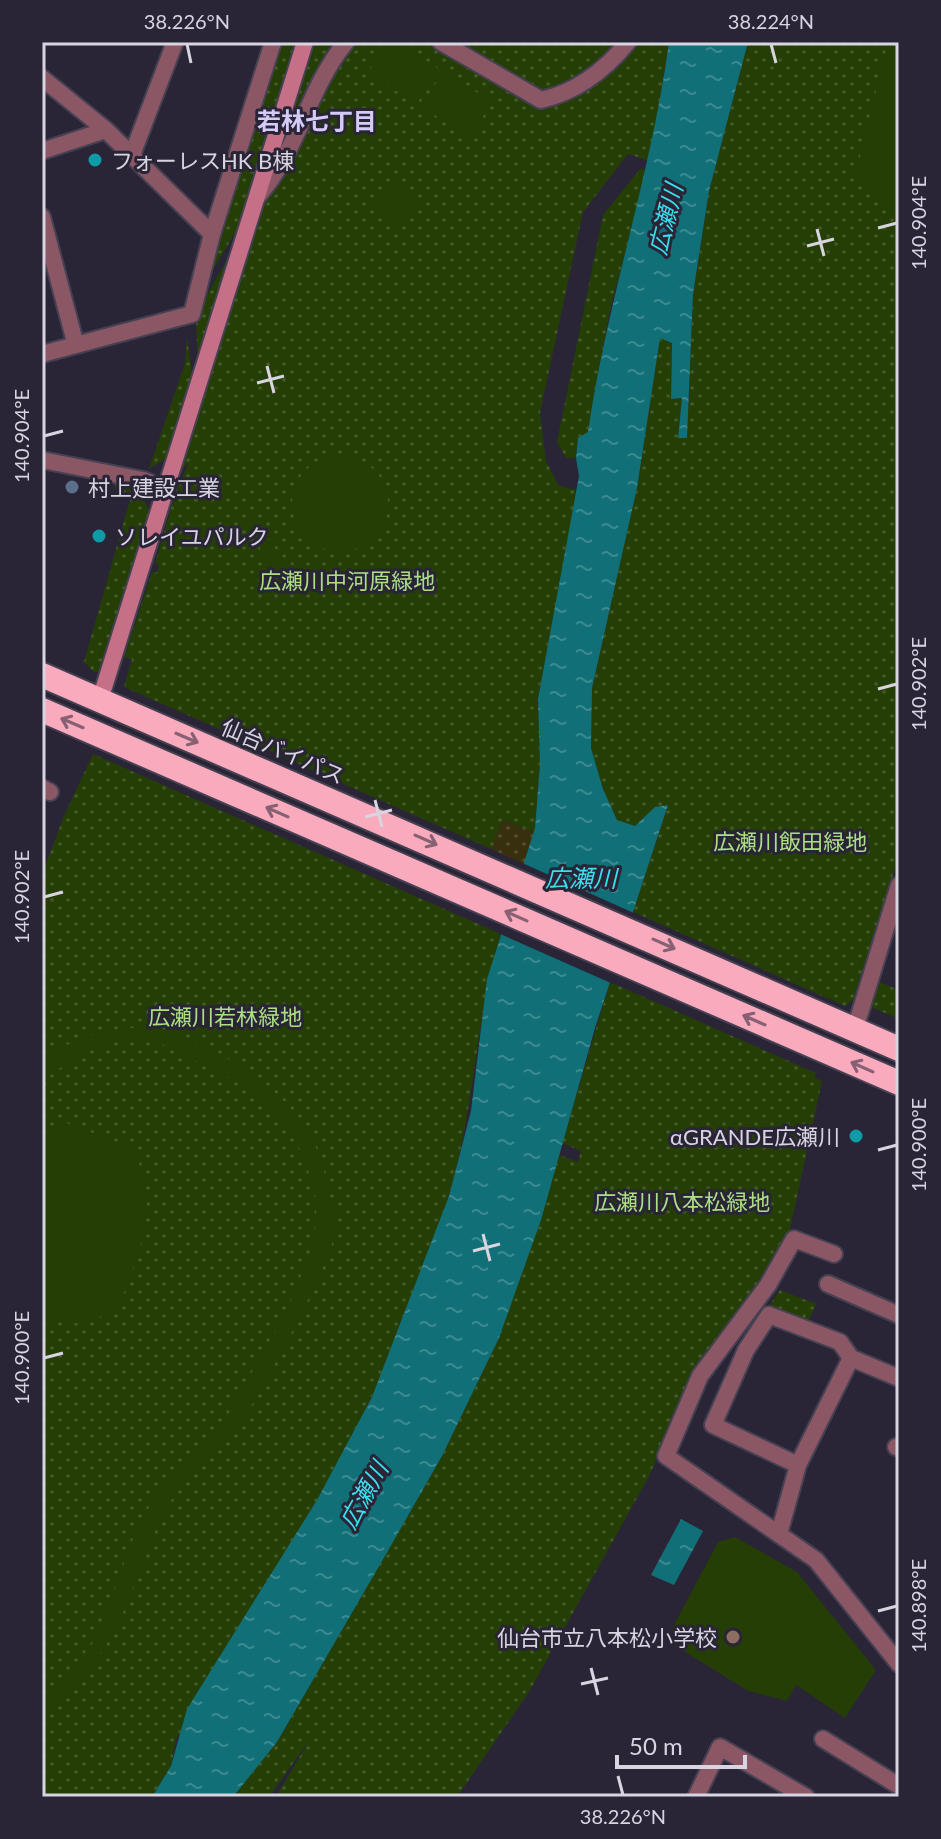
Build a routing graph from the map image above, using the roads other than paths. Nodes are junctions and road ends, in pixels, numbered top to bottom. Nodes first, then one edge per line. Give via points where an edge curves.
1 (175, 42) edge
2 (273, 42) edge
3 (305, 42) edge
4 (346, 42) edge
5 (441, 42) edge
6 (628, 42) edge
7 (42, 78) edge
8 (106, 130) junction
9 (42, 151) edge
10 (132, 155) junction
11 (258, 196) junction
12 (42, 217) edge
13 (212, 234) junction
14 (75, 342) junction
15 (42, 354) edge
16 (42, 463) edge
17 (167, 490) junction
18 (42, 675) edge
19 (108, 703) junction
20 (42, 710) edge
21 (899, 885) edge
22 (847, 1025) junction
23 (899, 1049) edge
24 (899, 1083) edge
25 (834, 1254) dead end
26 (828, 1284) dead end
27 (899, 1315) edge
28 (851, 1358) junction
29 (899, 1378) edge
30 (798, 1465) junction
31 (779, 1534) junction
32 (899, 1664) edge
33 (823, 1739) dead end
34 (899, 1786) edge
35 (696, 1797) edge
36 (806, 1797) edge

1 - 10 street
2 - 13 street
3 - 11 street
4 - 11 street via 328,64 281,169
5 - 6 street via 541,100 581,85
7 - 8 street
8 - 9 street
8 - 10 street
10 - 13 street
11 - 17 street
12 - 14 street
13 - 14 street via 192,314
14 - 15 street
16 - 17 street via 143,480
17 - 19 street
18 - 19 highway, 仙台バイパス
19 -> 22 highway, 仙台バイパス
24 -> 20 highway
21 - 22 street
22 - 23 highway, 仙台バイパス
25 - 31 street via 794,1239 768,1285 700,1376 666,1456
26 - 27 street
28 - 29 street
28 - 30 street
28 - 30 street via 840,1342 769,1315 746,1350 713,1425
30 - 31 street
31 - 32 street via 816,1560
33 - 34 street
35 - 36 street via 720,1747

